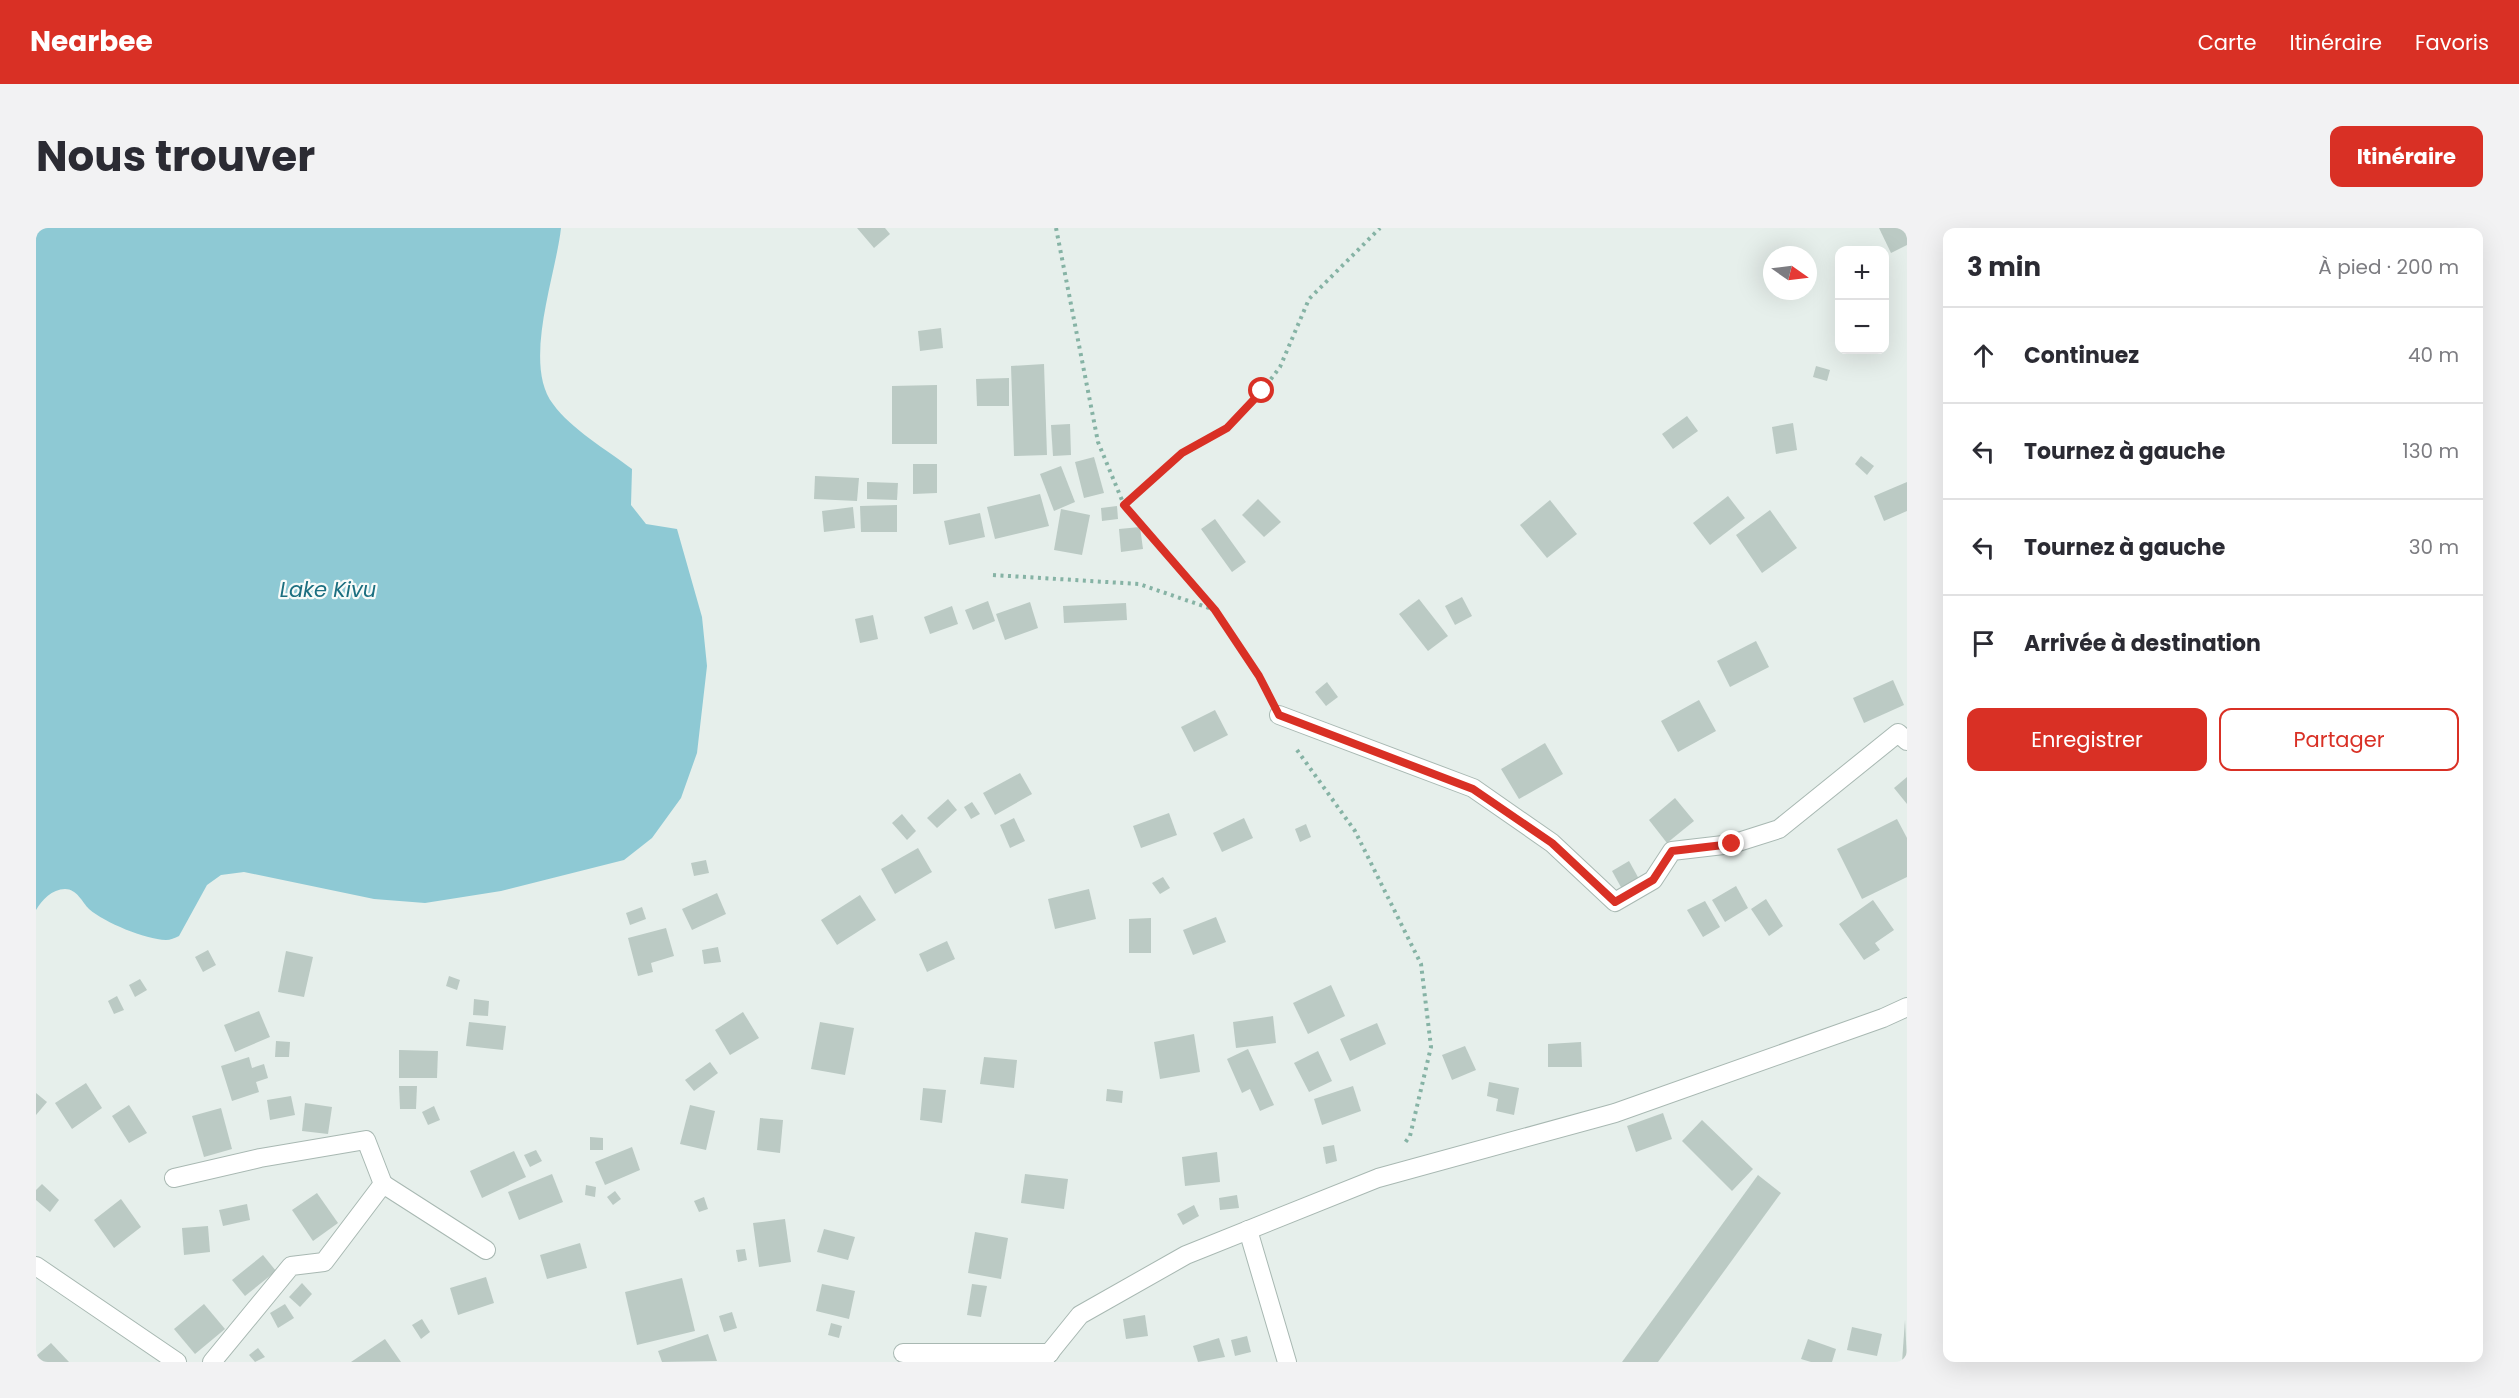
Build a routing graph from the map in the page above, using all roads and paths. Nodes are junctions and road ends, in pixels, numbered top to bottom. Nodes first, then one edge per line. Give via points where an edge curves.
1 (1056, 228) edge
2 (1380, 228) edge
3 (1124, 505) junction
4 (993, 575) dead end
5 (1215, 610) junction
6 (1279, 715) junction
7 (1904, 732) edge
8 (1907, 1007) edge
9 (174, 1178) dead end
10 (1378, 1178) junction
11 (382, 1184) junction
12 (1248, 1230) junction
13 (486, 1250) dead end
14 (36, 1266) edge
15 (903, 1353) dead end
16 (1046, 1358) edge
17 (177, 1362) edge
18 (212, 1362) edge
19 (1287, 1362) edge

1 - 3 path via 1098,442
2 - 3 path via 1309,299 1280,367 1262,391 1227,428 1182,453
3 - 5 path
4 - 5 path via 1139,584
5 - 6 path via 1259,676
6 - 7 street via 1473,789 1552,843 1615,902 1653,880 1672,851 1732,844 1779,829
6 - 10 path via 1298,752 1355,831 1421,964 1431,1047 1410,1136
8 - 10 street via 1615,1113
9 - 11 street via 366,1140
10 - 12 street
11 - 13 street
11 - 18 street via 324,1262 291,1266
12 - 16 street via 1186,1255 1080,1315
12 - 19 street
14 - 17 street
15 - 16 street

